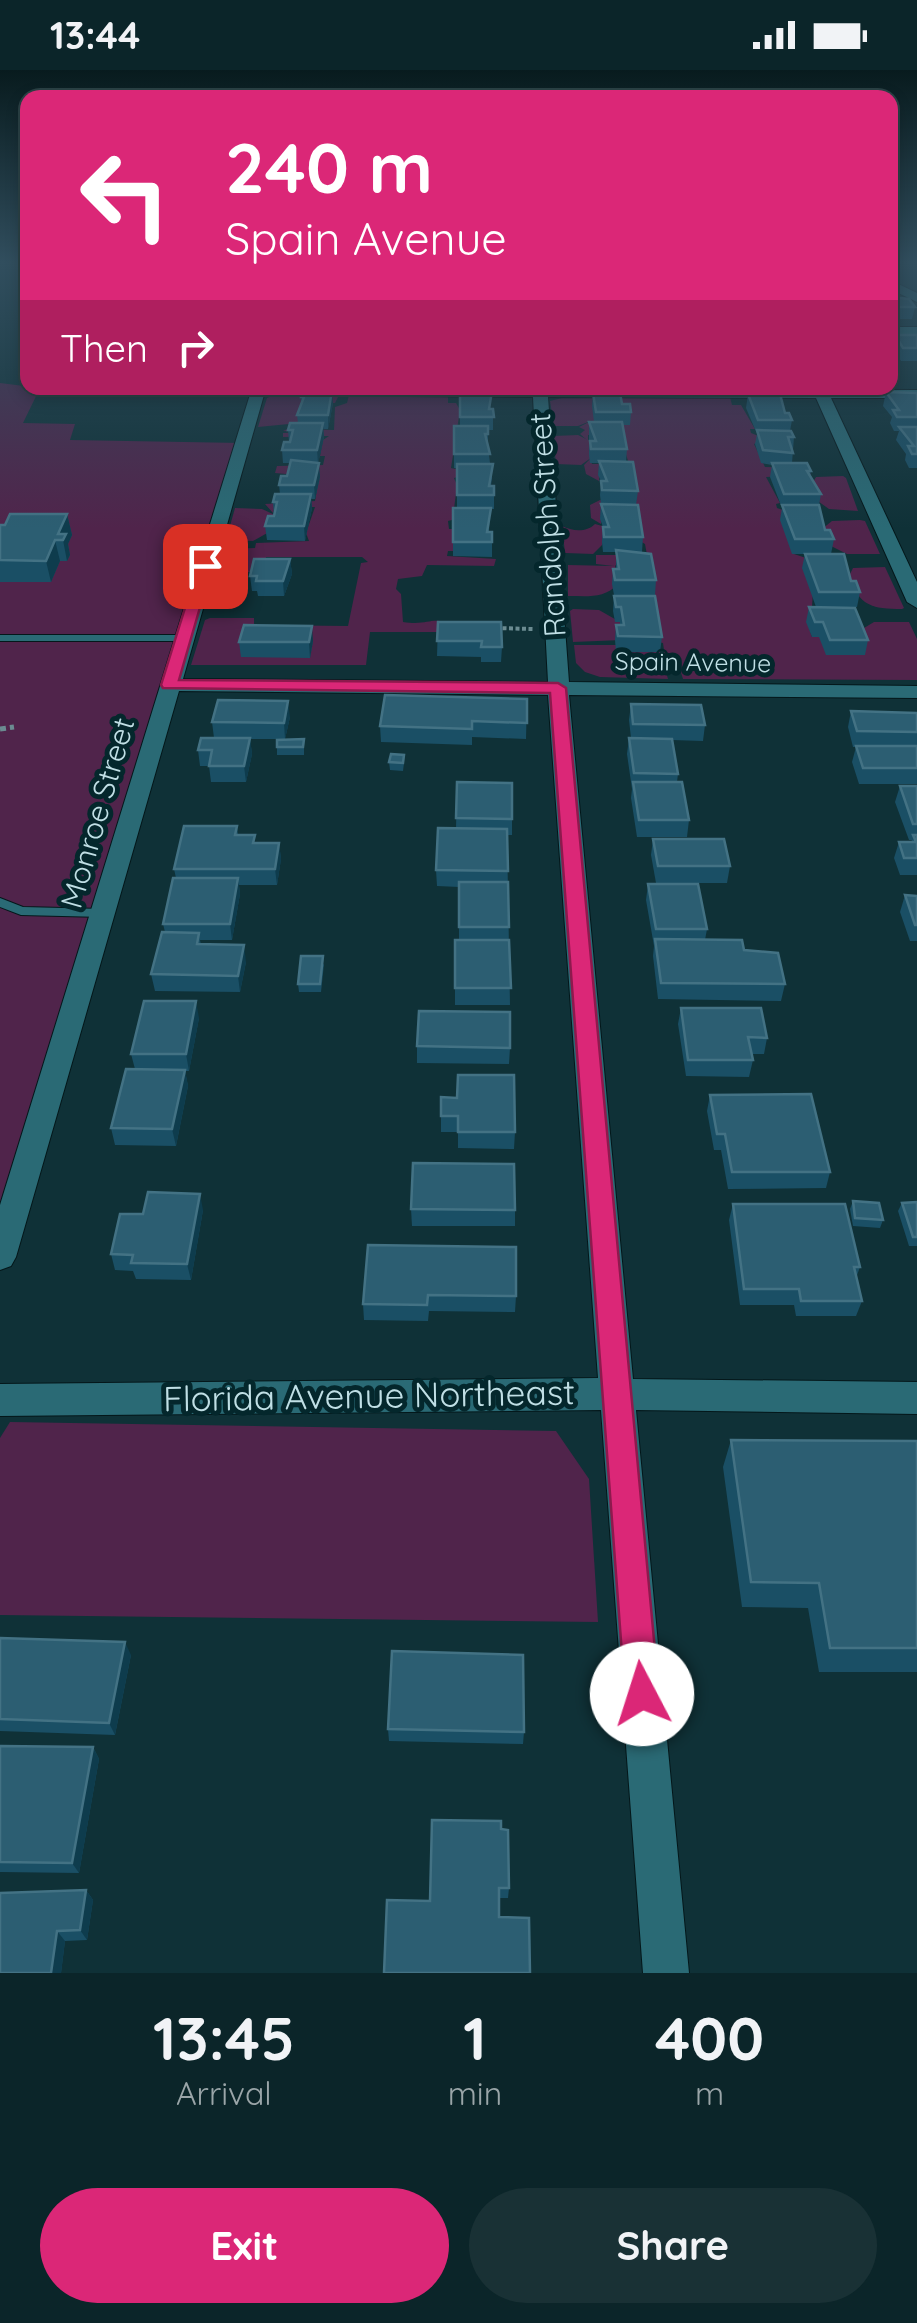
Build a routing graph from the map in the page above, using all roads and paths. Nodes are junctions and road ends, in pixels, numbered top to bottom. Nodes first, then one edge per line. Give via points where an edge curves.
1 (256, 395) edge
2 (540, 395) edge
3 (822, 395) edge
4 (917, 602) edge
5 (0, 638) edge
6 (183, 638) junction
7 (169, 685) junction
8 (558, 688) junction
9 (917, 692) edge
10 (14, 726) dead end
11 (0, 730) edge
12 (0, 902) edge
13 (103, 913) junction
14 (0, 1257) edge
15 (616, 1394) junction
16 (917, 1398) edge
17 (0, 1400) edge
18 (666, 1973) edge

1 - 6 street, Monroe Street
2 - 8 street, Randolph Street
3 - 4 street
5 - 6 lane
6 - 7 street, Monroe Street
7 - 8 street, Spain Avenue
7 - 13 street, Monroe Street
8 - 9 street, Spain Avenue
8 - 15 street, Randolph Street
10 - 11 path
12 - 13 lane via 21,910
13 - 14 street, Monroe Street
15 - 16 street, Florida Avenue Northeast
15 - 17 street, Florida Avenue Northeast
15 - 18 street, Randolph Street

